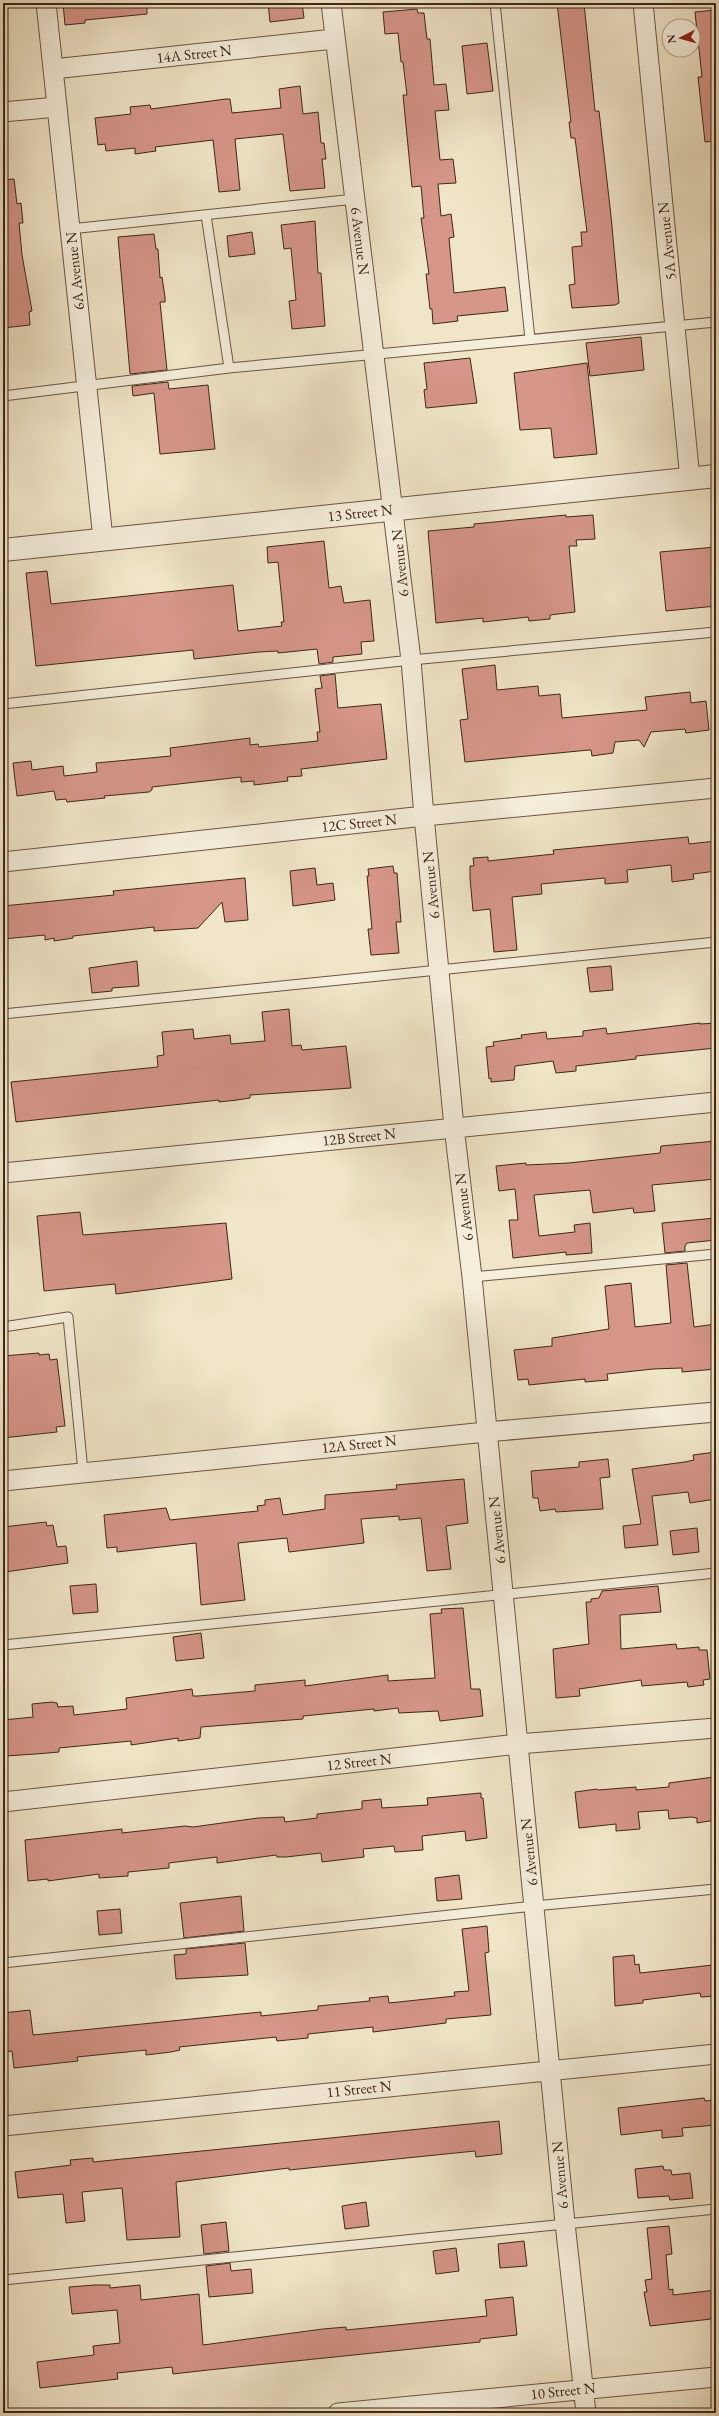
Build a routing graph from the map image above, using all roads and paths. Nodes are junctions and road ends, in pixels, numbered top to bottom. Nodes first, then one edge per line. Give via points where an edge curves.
1 (46, 3) edge
2 (331, 3) edge
3 (495, 3) edge
4 (643, 3) edge
5 (334, 38) junction
6 (53, 69) junction
7 (57, 107) junction
8 (3, 112) edge
9 (355, 199) junction
10 (206, 215) junction
11 (70, 229) junction
12 (716, 322) edge
13 (675, 326) junction
14 (530, 339) junction
15 (374, 353) junction
16 (229, 368) junction
17 (87, 386) junction
18 (3, 396) edge
19 (716, 476) edge
20 (690, 479) junction
21 (394, 509) junction
22 (103, 539) junction
23 (3, 550) edge
24 (716, 632) edge
25 (411, 660) junction
26 (3, 704) edge
27 (716, 788) edge
28 (424, 816) junction
29 (3, 862) edge
30 (716, 942) edge
31 (439, 970) junction
32 (3, 1014) edge
33 (716, 1102) edge
34 (454, 1127) junction
35 (3, 1174) edge
36 (716, 1254) edge
37 (472, 1277) junction
38 (3, 1327) edge
39 (716, 1412) edge
40 (486, 1432) junction
41 (83, 1471) junction
42 (3, 1481) edge
43 (716, 1573) edge
44 (503, 1595) junction
45 (3, 1645) edge
46 (716, 1728) edge
47 (518, 1744) junction
48 (3, 1802) edge
49 (716, 1889) edge
50 (534, 1906) junction
51 (3, 1963) edge
52 (716, 2054) edge
53 (551, 2070) junction
54 (3, 2126) edge
55 (716, 2209) edge
56 (565, 2223) junction
57 (3, 2280) edge
58 (716, 2377) edge
59 (585, 2389) junction
60 (338, 2413) edge
61 (586, 2413) edge

1 - 6 street, 6A Avenue N
2 - 5 street, 6 Avenue N
3 - 14 lane
4 - 13 street, 5A Avenue N
5 - 6 street, 14A Street N
5 - 9 street, 6 Avenue N
6 - 7 street, 6A Avenue N
7 - 8 street
7 - 11 street, 6A Avenue N
9 - 10 lane
9 - 15 street, 6 Avenue N
10 - 11 lane
10 - 16 lane
11 - 17 street, 6A Avenue N
12 - 13 lane
13 - 14 lane
13 - 20 street, 5A Avenue N
14 - 15 lane
15 - 16 lane
15 - 21 street, 6 Avenue N
16 - 17 lane
17 - 18 lane
17 - 22 street, 6A Avenue N
19 - 20 street, 13 Street N
20 - 21 street, 13 Street N
21 - 22 street, 13 Street N
21 - 25 street, 6 Avenue N
22 - 23 street, 13 Street N
24 - 25 lane
25 - 26 lane
25 - 28 street, 6 Avenue N
27 - 28 street, 12C Street N
28 - 29 street, 12C Street N
28 - 31 street, 6 Avenue N
30 - 31 lane
31 - 32 lane
31 - 34 street, 6 Avenue N
33 - 34 street, 12B Street N
34 - 35 street, 12B Street N
34 - 37 street, 6 Avenue N
36 - 37 lane
37 - 40 street, 6 Avenue N
38 - 41 lane via 68,1317
39 - 40 street, 12A Street N
40 - 41 street, 12A Street N
40 - 44 street, 6 Avenue N
41 - 42 street, 12A Street N
43 - 44 lane
44 - 45 lane
44 - 47 street, 6 Avenue N
46 - 47 street, 12 Street N
47 - 48 street, 12 Street N
47 - 50 street, 6 Avenue N
49 - 50 lane
50 - 51 lane
50 - 53 street, 6 Avenue N
52 - 53 street, 11 Street N
53 - 54 street, 11 Street N
53 - 56 street, 6 Avenue N
55 - 56 lane
56 - 57 lane
56 - 59 street, 6 Avenue N
58 - 59 street, 10 Street N
59 - 60 street, 10 Street N
59 - 61 street, 6 Avenue N

